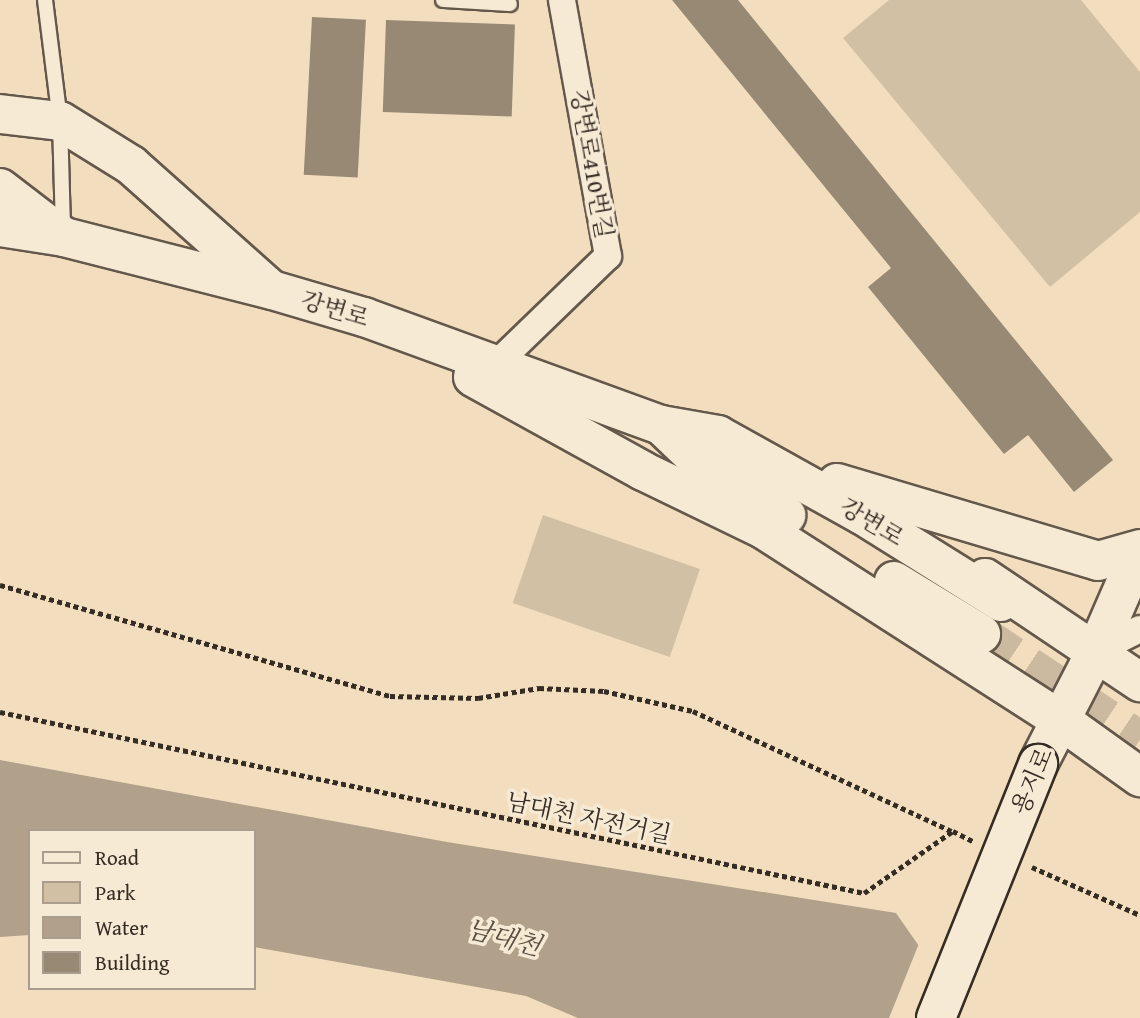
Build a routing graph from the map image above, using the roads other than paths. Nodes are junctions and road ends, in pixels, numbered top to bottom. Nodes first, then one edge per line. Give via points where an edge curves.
1 (45, 0) edge
2 (443, 0) edge
3 (562, 0) edge
4 (510, 4) dead end
5 (0, 114) edge
6 (60, 121) junction
7 (0, 188) edge
8 (0, 227) edge
9 (64, 237) junction
10 (272, 290) junction
11 (364, 317) junction
12 (495, 365) junction
13 (661, 425) junction
14 (841, 484) junction
15 (1140, 550) edge
16 (1001, 602) tunnel mouth
17 (1140, 629) edge
18 (981, 634) tunnel mouth
19 (1096, 651) junction
20 (1140, 682) edge
21 (1059, 719) junction
22 (1140, 777) edge
23 (936, 1018) edge

1 - 6 lane
2 - 4 lane
3 - 12 street, 강변로410번길 via 608,256
5 - 6 street
6 - 9 lane
6 - 10 street via 131,165
7 - 9 street
8 - 9 street, 강변로
9 - 10 street, 강변로
10 - 11 street, 강변로
11 - 12 street, 강변로
11 - 21 street via 643,471 763,529
12 - 13 street, 강변로
12 - 14 street via 553,358 678,404
13 - 16 street, 강변로 via 718,435 862,515
13 - 18 street, 강변로 via 704,466
14 - 15 street via 1098,561
14 - 19 street
15 - 19 street, 용지로
17 - 19 street
19 - 20 street
19 - 21 street, 용지로
21 - 22 street
21 - 23 street, 용지로, bridge

